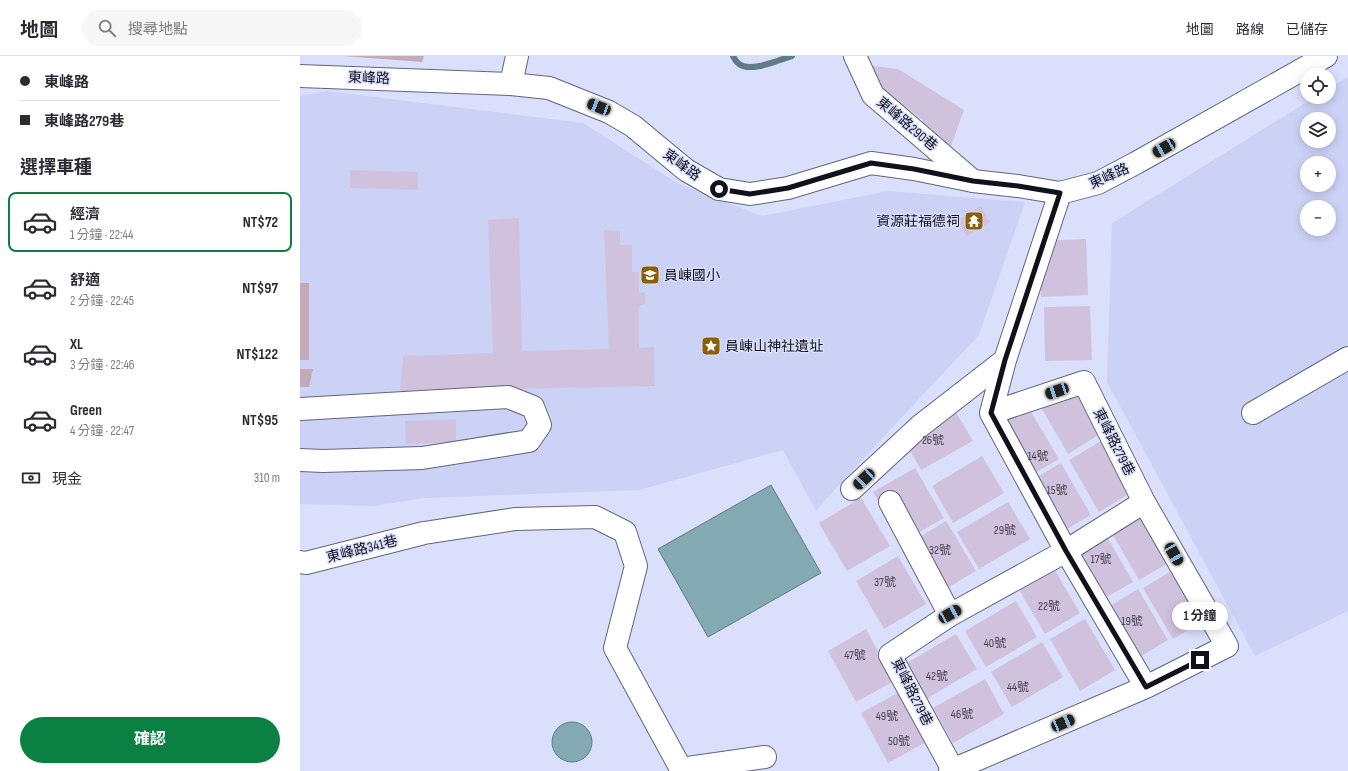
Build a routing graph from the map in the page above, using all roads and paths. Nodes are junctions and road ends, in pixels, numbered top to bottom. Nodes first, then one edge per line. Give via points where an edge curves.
1 (517, 56) edge
2 (855, 56) edge
3 (1326, 56) edge
4 (300, 76) edge
5 (511, 84) junction
6 (973, 181) junction
7 (1060, 193) junction
8 (1348, 358) edge
9 (1005, 360) junction
10 (300, 409) edge
11 (991, 413) junction
12 (1253, 413) dead end
13 (300, 460) edge
14 (852, 489) dead end
15 (890, 502) dead end
16 (1144, 502) junction
17 (1066, 551) junction
18 (300, 562) edge
19 (950, 614) junction
20 (1146, 687) junction
21 (764, 757) dead end
22 (952, 770) edge

1 - 5 main road
2 - 6 main road, 東峰路290巷 via 873,95
3 - 7 main road, 東峰路 via 1098,183
4 - 5 main road, 東峰路
5 - 6 main road, 東峰路 via 549,88 610,112 633,126 686,170 719,189 750,194 788,188 871,163
6 - 7 main road, 東峰路
7 - 9 main road
8 - 12 main road
9 - 11 main road
9 - 14 main road via 920,426
10 - 13 main road via 508,397 533,407 540,425 529,441 422,458
11 - 16 main road, 東峰路279巷 via 1084,382
11 - 17 main road
15 - 19 main road
16 - 17 main road, 東峰路279巷
16 - 20 main road, 東峰路279巷 via 1227,646
17 - 19 main road, 東峰路279巷
17 - 20 main road
18 - 21 main road, 東峰路341巷 via 306,563 424,533 515,519 595,517 625,532 636,566 615,648 682,769
19 - 22 main road, 東峰路279巷 via 890,654
20 - 22 main road, 東峰路279巷

